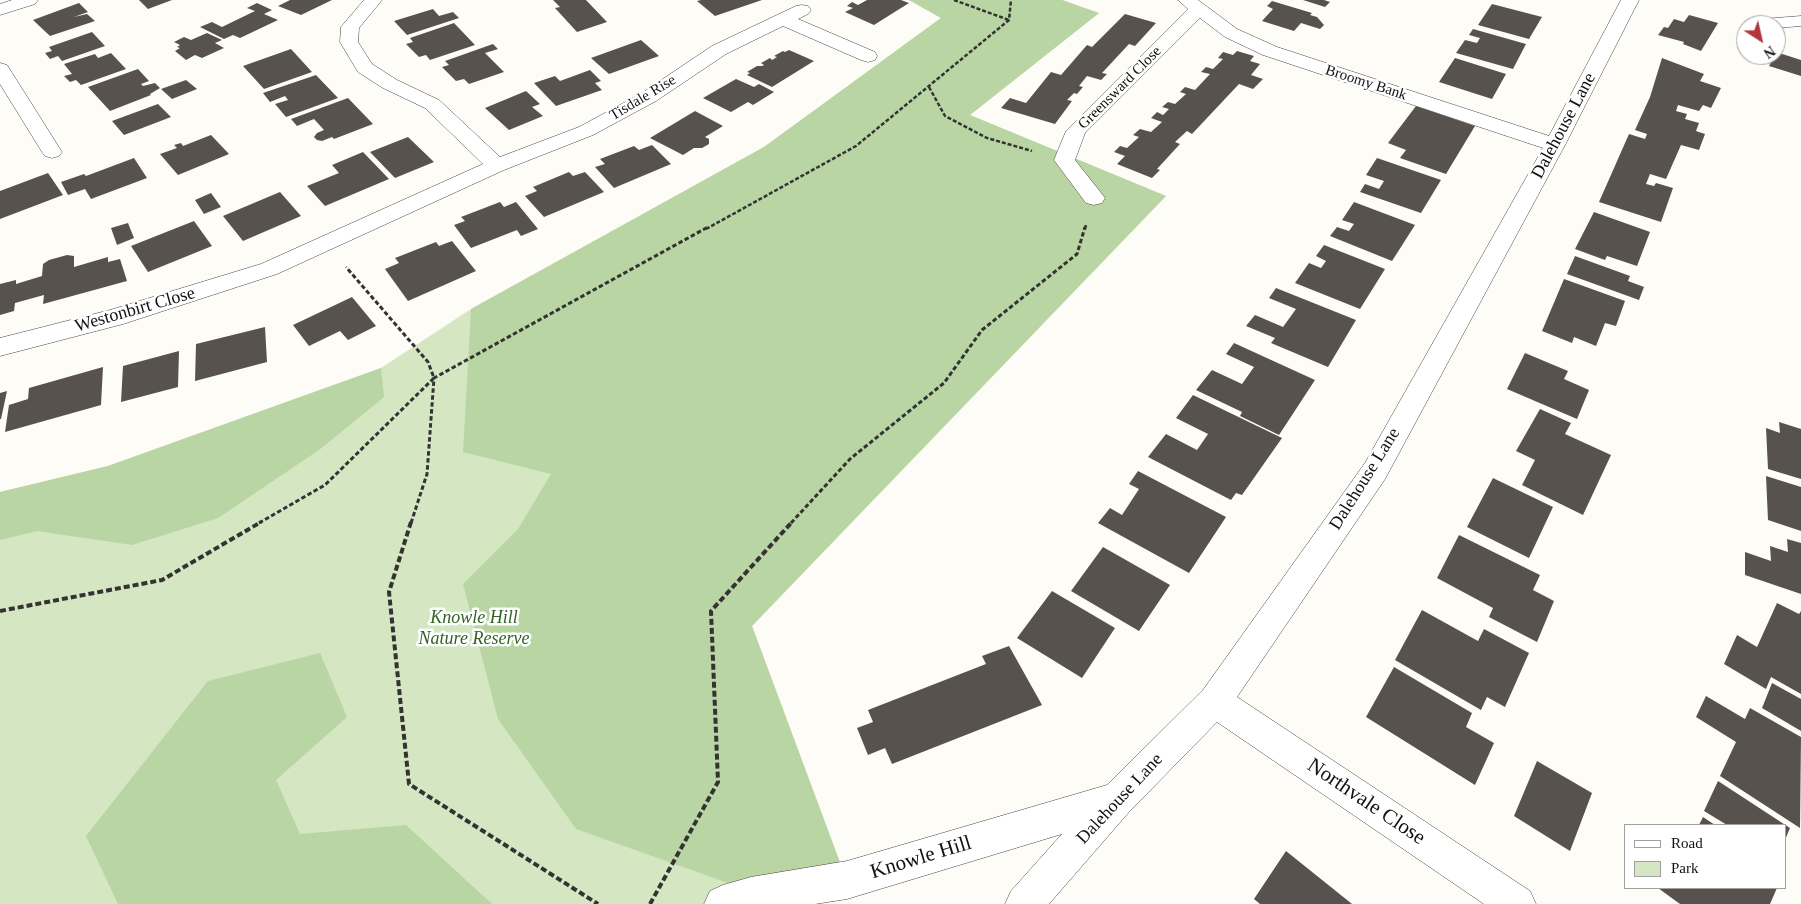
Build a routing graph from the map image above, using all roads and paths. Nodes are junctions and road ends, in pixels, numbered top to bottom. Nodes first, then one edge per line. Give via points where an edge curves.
1 (29, 0) edge
2 (373, 0) edge
3 (954, 0) edge
4 (1011, 0) edge
5 (1630, 0) edge
6 (1193, 5) edge
7 (1787, 7) dead end
8 (0, 10) edge
9 (802, 10) dead end
10 (783, 19) junction
11 (1009, 20) junction
12 (1801, 20) edge
13 (1786, 22) edge
14 (868, 56) dead end
15 (0, 69) edge
16 (929, 87) junction
17 (1555, 145) junction
18 (52, 152) dead end
19 (1064, 160) junction
20 (497, 166) junction
21 (1094, 198) joint
22 (326, 243) junction
23 (269, 269) joint
24 (0, 347) edge
25 (434, 378) junction
26 (0, 611) edge
27 (1215, 701) junction
28 (1117, 800) junction
29 (598, 904) edge
30 (650, 904) edge
31 (723, 904) edge
32 (1024, 904) edge
33 (1517, 904) edge

1 - 8 street
2 - 20 street via 350,27 349,42 365,68 432,104
3 - 11 path
4 - 11 path
5 - 17 street, Dalehouse Lane
6 - 17 street, Broomy Bank via 1231,33 1270,51
6 - 19 street, Greensward Close via 1076,131
7 - 12 street
9 - 10 street, Tisdale Rise
10 - 14 street
10 - 20 street, Tisdale Rise via 719,50 649,97 586,131
11 - 16 path
12 - 13 street
15 - 18 street
16 - 19 path via 945,116 987,138
16 - 25 path via 856,146
17 - 27 street, Dalehouse Lane via 1374,471
19 - 21 street
20 - 22 street, Tisdale Rise
21 - 30 path via 1077,254 982,330 944,383 850,459 711,611 718,782
22 - 23 street, Tisdale Rise
22 - 25 path via 428,362
23 - 24 street, Westonbirt Close via 114,318
25 - 26 path via 325,485 162,580
25 - 29 path via 428,474 389,592 410,784
27 - 28 street, Dalehouse Lane
27 - 33 street, Northvale Close
28 - 31 street, Knowle Hill via 847,880 751,896
28 - 32 street, Dalehouse Lane

